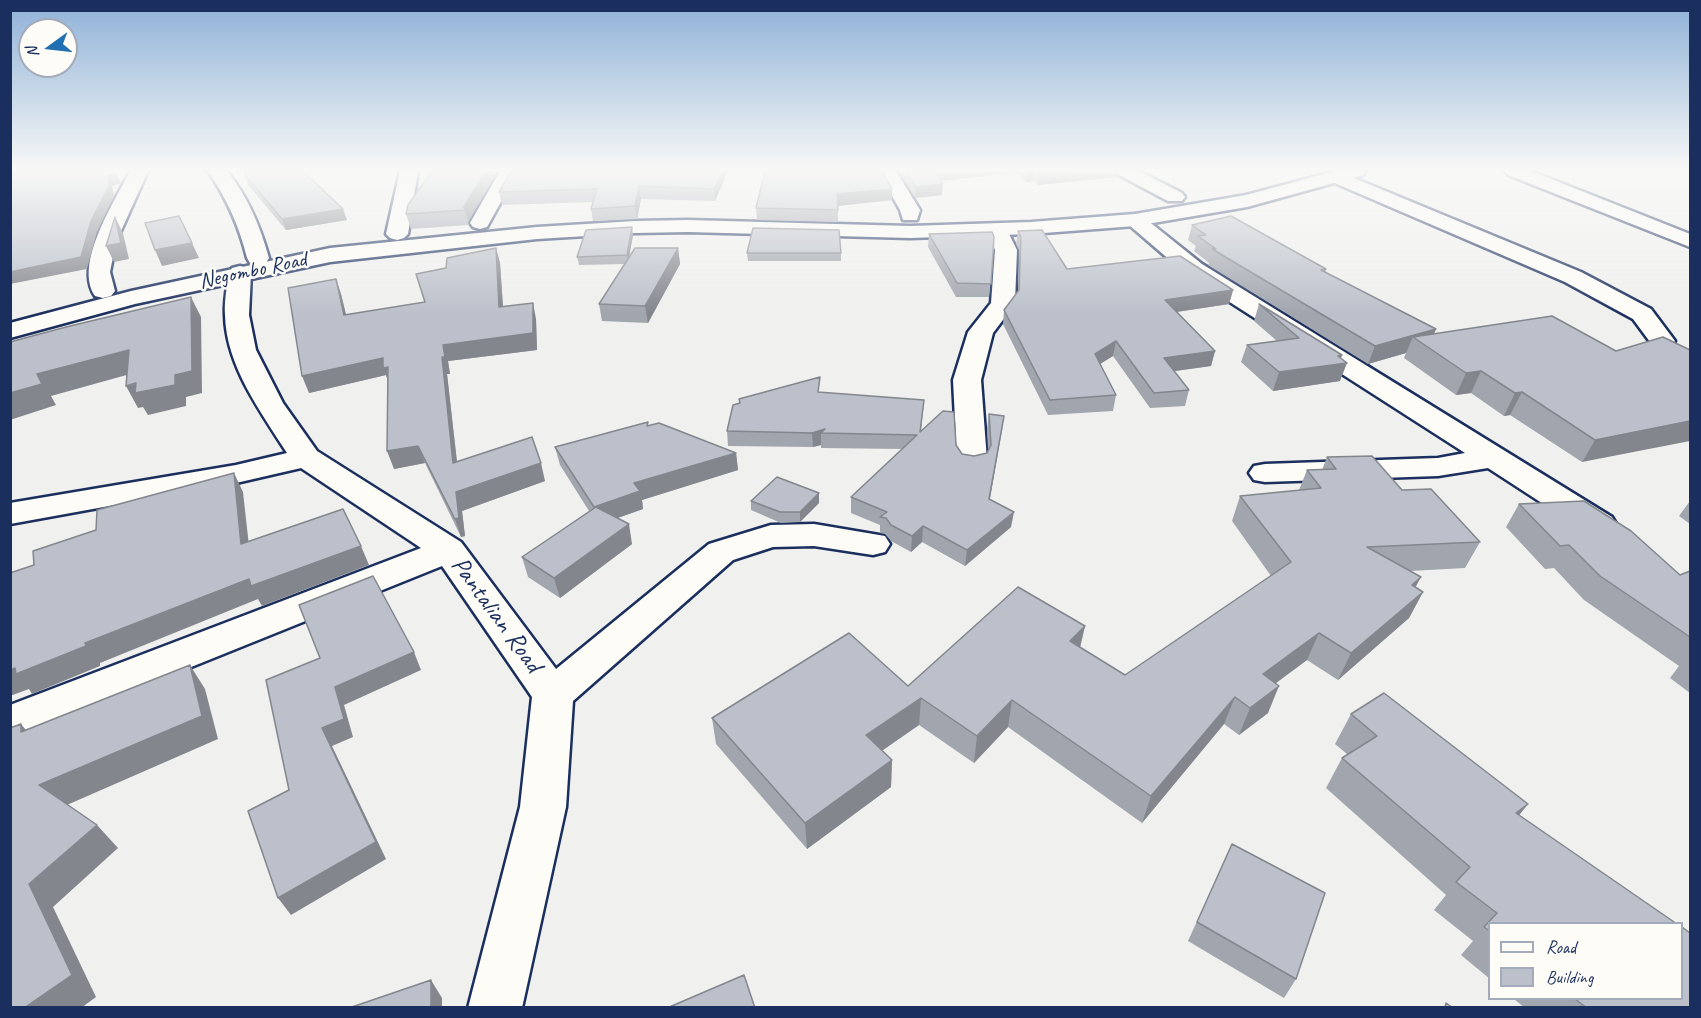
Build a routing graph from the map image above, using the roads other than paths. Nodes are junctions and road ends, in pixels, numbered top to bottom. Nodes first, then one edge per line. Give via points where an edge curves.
1 (116, 219) edge
2 (247, 219) edge
3 (400, 219) edge
4 (483, 219) edge
5 (527, 219) edge
6 (1144, 219) edge
7 (1445, 219) edge
8 (1633, 219) edge
9 (1135, 220) junction
10 (480, 223) junction
11 (998, 230) junction
12 (397, 234) junction
13 (1690, 241) edge
14 (249, 266) junction
15 (103, 291) junction
16 (10, 319) edge
17 (10, 331) edge
18 (1662, 341) edge
19 (306, 458) junction
20 (1492, 458) junction
21 (972, 460) edge
22 (1265, 473) dead end
23 (10, 514) edge
24 (1621, 539) edge
25 (873, 544) dead end
26 (449, 550) junction
27 (553, 695) junction
28 (10, 723) edge
29 (495, 1008) edge

1 - 15 main road via 105,242 99,272
2 - 14 main road, Pantalian Road
3 - 12 main road
4 - 10 main road
5 - 10 main road, Negombo Road
6 - 9 main road, Negombo Road
7 - 18 main road via 1573,277 1642,314
8 - 13 main road
9 - 11 main road, Negombo Road
9 - 20 main road via 1194,269
10 - 12 main road, Negombo Road
11 - 14 main road, Negombo Road via 856,232 688,226 599,229
11 - 21 main road via 1006,250 1003,304 981,332 967,381
12 - 14 main road, Negombo Road
14 - 15 main road, Negombo Road
14 - 17 main road, Negombo Road
14 - 19 main road, Pantalian Road via 237,315 243,350 269,403
15 - 16 main road, Negombo Road
19 - 23 main road
19 - 26 main road, Pantalian Road
20 - 22 main road via 1438,467
20 - 24 main road
25 - 27 main road via 814,535 771,536 721,552
26 - 27 main road, Pantalian Road
26 - 28 main road
27 - 29 main road, Pantalian Road via 543,807

